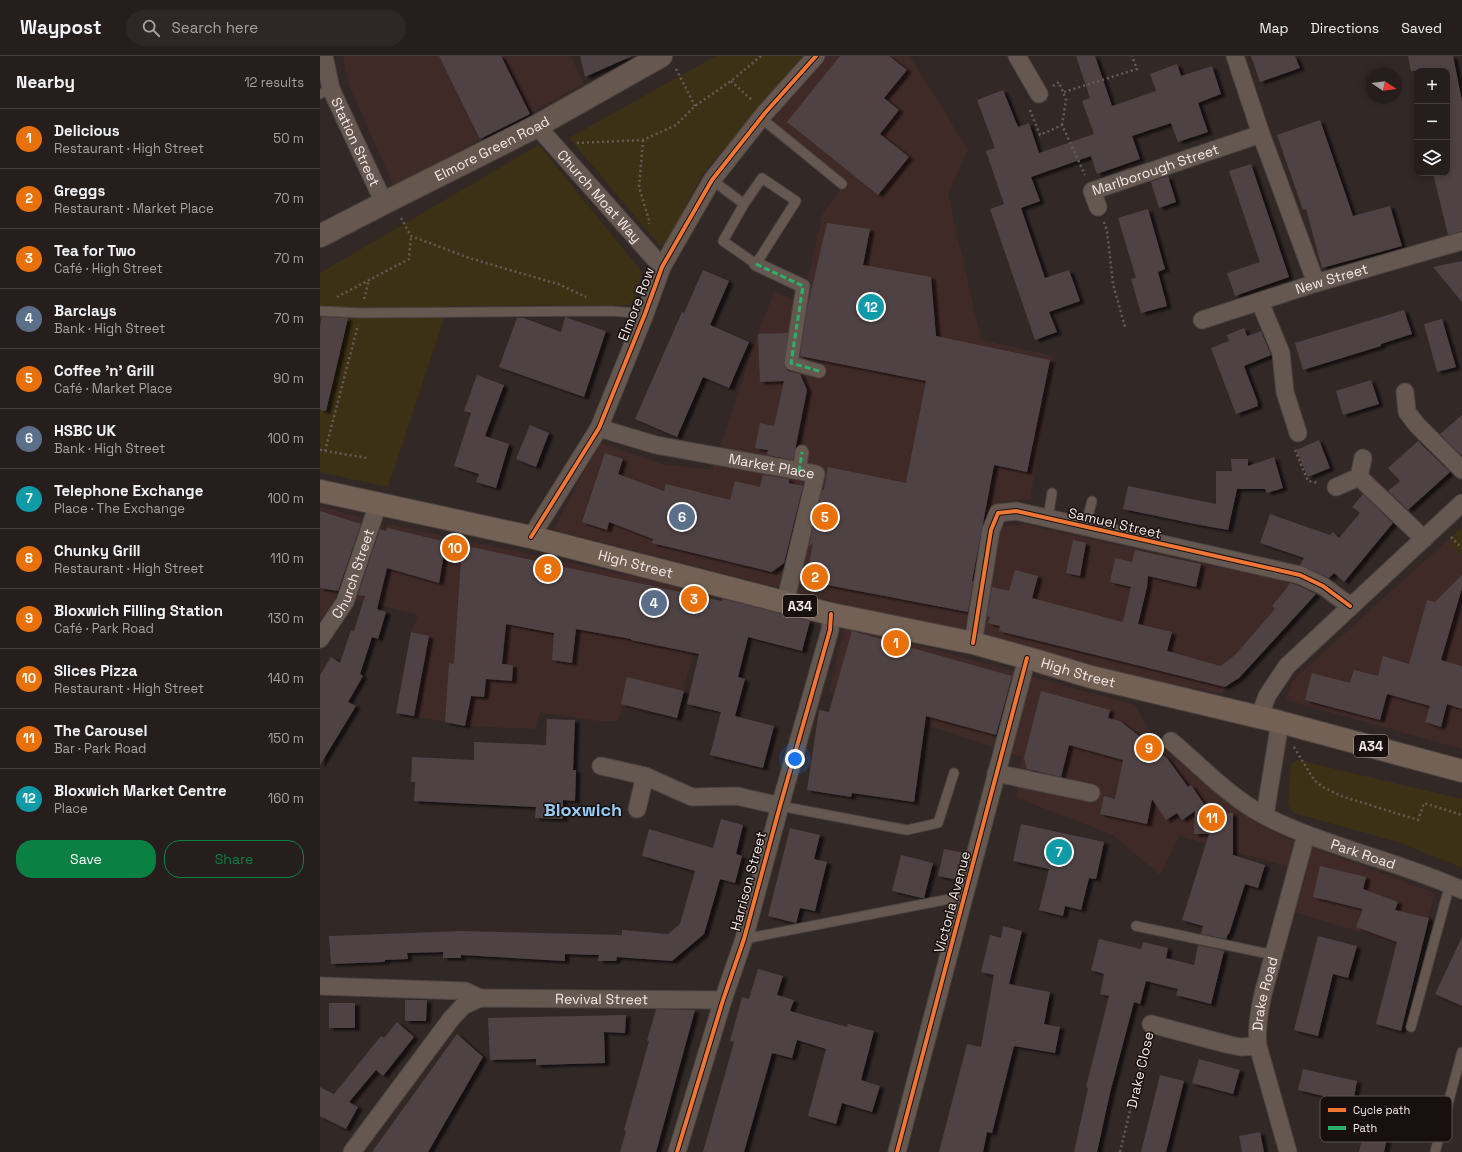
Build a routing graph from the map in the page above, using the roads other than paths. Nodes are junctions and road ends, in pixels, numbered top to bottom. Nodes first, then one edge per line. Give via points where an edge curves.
1 (324, 56) edge
2 (816, 56) edge
3 (1017, 56) edge
4 (1235, 56) edge
5 (667, 60) edge
6 (326, 91) edge
7 (1039, 94) road end
8 (763, 115) junction
9 (537, 126) junction
10 (1261, 134) junction
11 (712, 180) junction
12 (842, 184) dead end
13 (387, 201) junction
14 (744, 204) junction
15 (1098, 207) road end
16 (320, 236) edge
17 (1462, 241) edge
18 (756, 264) junction
19 (662, 267) junction
20 (1316, 284) junction
21 (1260, 302) junction
22 (320, 311) edge
23 (645, 314) junction
24 (1202, 320) dead end
25 (819, 371) dead end
26 (1405, 392) dead end
27 (599, 428) junction
28 (1298, 432) road end
29 (802, 452) dead end
30 (1363, 458) dead end
31 (1462, 470) edge
32 (799, 472) junction
33 (1359, 477) junction
34 (1336, 487) road end
35 (320, 491) edge
36 (1052, 492) dead end
37 (1092, 501) dead end
38 (1462, 503) edge
39 (378, 504) junction
40 (1048, 518) junction
41 (1085, 528) junction
42 (531, 538) junction
43 (1424, 539) junction
44 (786, 603) junction
45 (1350, 606) junction
46 (830, 622) junction
47 (320, 639) edge
48 (973, 643) junction
49 (1027, 658) junction
50 (1258, 718) junction
51 (1280, 722) junction
52 (1171, 741) dead end
53 (601, 766) dead end
54 (1462, 770) edge
55 (954, 773) dead end
56 (996, 773) junction
57 (645, 776) junction
58 (1091, 793) dead end
59 (780, 806) junction
60 (636, 809) dead end
61 (1265, 815) junction
62 (1306, 835) junction
63 (1456, 887) edge
64 (965, 896) junction
65 (1136, 926) dead end
66 (744, 940) junction
67 (1274, 955) junction
68 (320, 986) edge
69 (480, 998) junction
70 (723, 1000) junction
71 (1151, 1024) road end
72 (1411, 1027) dead end
73 (1258, 1046) junction
74 (1462, 1052) edge
75 (1450, 1096) edge
76 (1438, 1142) edge
77 (352, 1152) edge
78 (677, 1152) edge
79 (897, 1152) edge
80 (1288, 1152) edge
81 (1435, 1152) edge

1 - 6 street, Station Street
2 - 8 street, Elmore Row
3 - 7 street via 1036,75
4 - 10 street
5 - 9 main road, Elmore Green Road
6 - 13 street, Station Street
8 - 11 street, Elmore Row
8 - 12 lane
9 - 13 main road, Elmore Green Road
9 - 19 street, Church Moat Way
10 - 15 street, Marlborough Street via 1092,190
10 - 20 street
11 - 14 lane
11 - 19 street, Elmore Row
13 - 16 main road, Elmore Green Road
14 - 18 lane via 722,242
14 - 18 lane via 762,178 796,201
17 - 20 street, New Street
18 - 25 street via 803,286 792,363
19 - 23 street, Elmore Row
20 - 21 street, New Street
21 - 24 street, New Street
21 - 28 street via 1281,353 1285,392
22 - 23 lane via 612,311
23 - 27 street, Elmore Row
26 - 31 street via 1407,412
27 - 32 street, Market Place via 656,445
27 - 42 street, Elmore Row
29 - 32 street
30 - 33 street
32 - 44 street, Market Place via 816,474
33 - 34 street
33 - 43 street
35 - 39 highway, High Street / A34
36 - 40 lane
37 - 41 lane
38 - 43 street
39 - 42 highway, High Street / A34
39 - 47 street, Church Street via 345,602
40 - 41 street, Samuel Street
40 - 48 street, Samuel Street via 1016,511 998,513 991,530
41 - 45 street, Samuel Street via 1300,575 1323,586
42 - 44 highway, High Street / A34
43 - 45 street
44 - 46 highway, High Street / A34
45 - 50 street via 1287,666 1267,696
46 - 48 highway, High Street / A34
46 - 59 street, Harrison Street
48 - 49 highway, High Street / A34
49 - 50 highway, High Street / A34 via 1091,677
49 - 56 street, Victoria Avenue
50 - 51 highway, High Street / A34
51 - 54 highway, High Street / A34
51 - 61 street
52 - 61 street, Park Road via 1199,755 1239,798
53 - 57 street
55 - 59 lane via 938,823 907,830
56 - 58 street
56 - 64 street, Victoria Avenue
57 - 59 street via 692,797 737,796
57 - 60 street
59 - 66 street, Harrison Street
61 - 62 street, Park Road
62 - 63 street, Park Road via 1422,873
62 - 67 street, Drake Road
63 - 72 lane
64 - 66 lane
64 - 79 street, Victoria Avenue
65 - 67 lane
66 - 70 street, Harrison Street
67 - 73 street, Drake Road via 1258,1017
68 - 69 street, Revival Street via 466,991
69 - 70 street, Revival Street
69 - 77 street, Revival Street via 463,1006 451,1019
70 - 78 street, Harrison Street
71 - 73 street, Drake Close via 1230,1045
73 - 80 street, Drake Road
74 - 75 lane
76 - 81 lane

